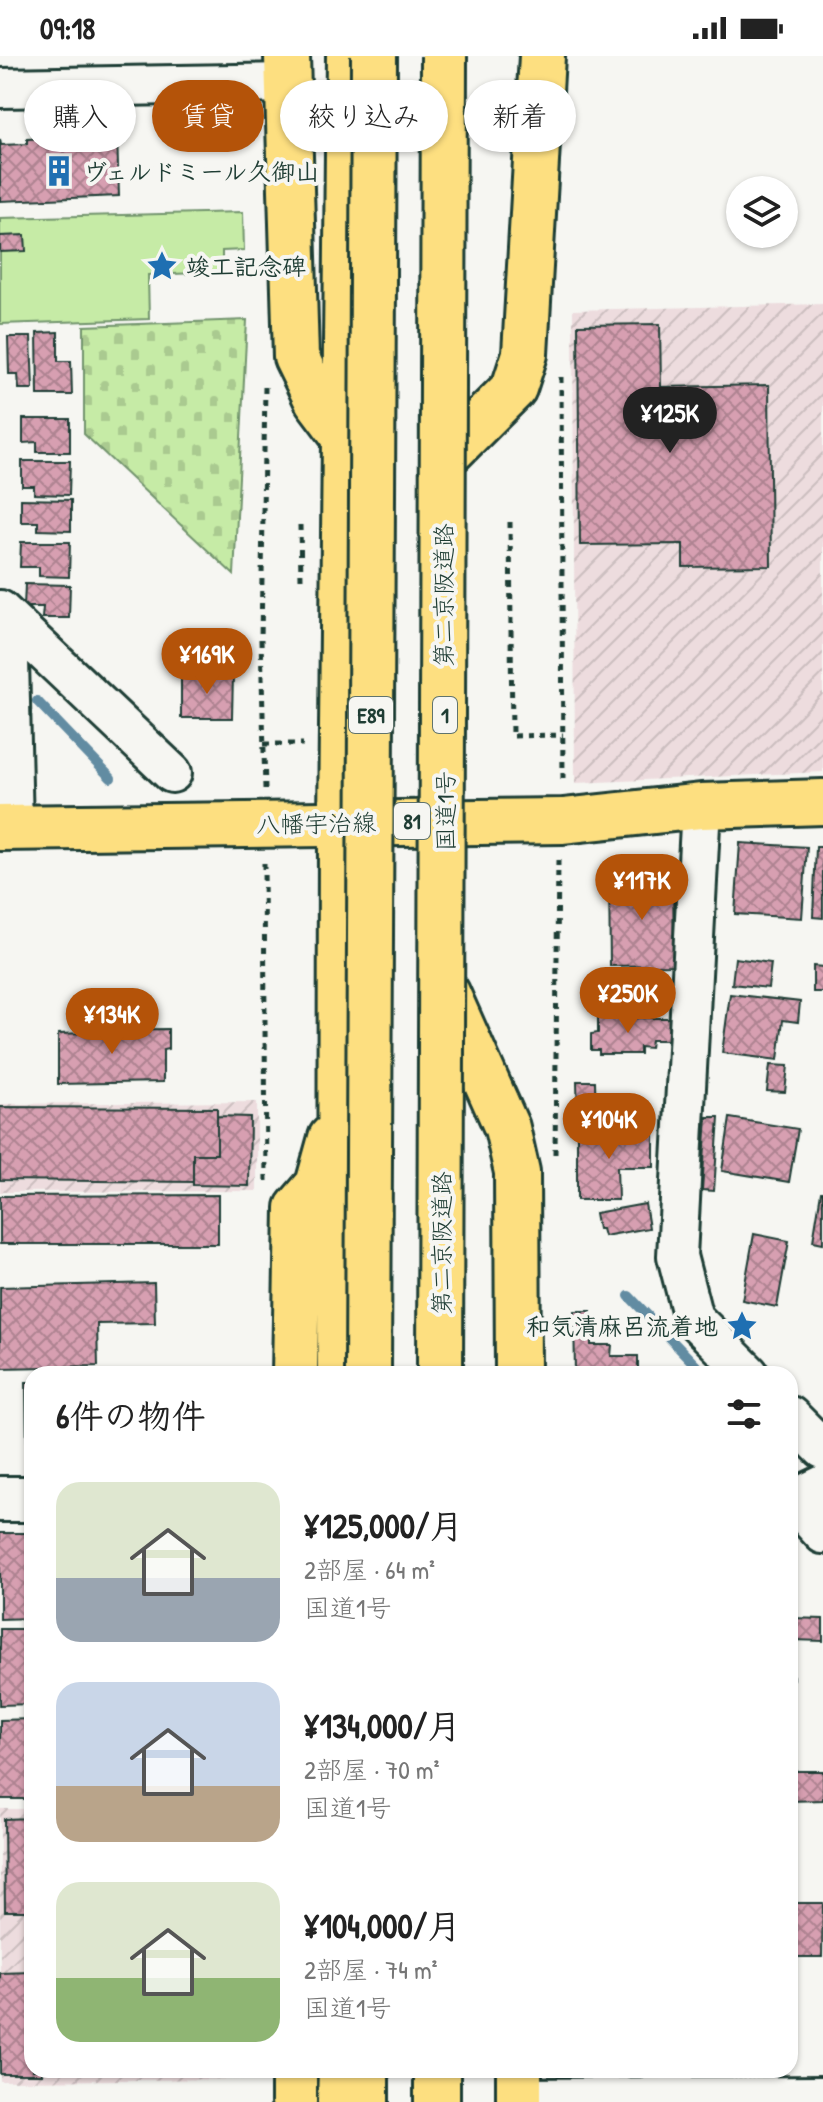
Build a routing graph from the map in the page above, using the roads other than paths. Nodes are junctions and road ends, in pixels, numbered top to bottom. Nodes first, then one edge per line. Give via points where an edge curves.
1 (349, 56) edge
2 (374, 56) edge
3 (444, 56) edge
4 (454, 56) edge
5 (465, 56) edge
6 (542, 56) edge
7 (288, 69) edge
8 (0, 88) edge
9 (445, 252) junction
10 (344, 436) junction
11 (446, 456) junction
12 (4, 614) edge
13 (172, 773) dead end
14 (823, 802) edge
15 (701, 806) junction
16 (445, 821) junction
17 (341, 823) junction
18 (7, 828) edge
19 (447, 993) junction
20 (341, 1104) junction
21 (295, 1366) edge
22 (340, 1366) edge
23 (368, 1366) edge
24 (440, 1366) edge
25 (448, 1366) edge
26 (518, 1366) edge
27 (741, 1366) edge
28 (798, 1424) edge
29 (823, 1449) edge
30 (802, 1495) edge
31 (0, 1499) edge
32 (24, 1499) edge
33 (823, 1534) edge
34 (294, 2078) edge
35 (341, 2078) edge
36 (366, 2078) edge
37 (437, 2078) edge
38 (450, 2078) edge
39 (519, 2090) edge
40 (823, 2096) edge
41 (294, 2102) edge
42 (340, 2102) edge
43 (366, 2102) edge
44 (437, 2102) edge
45 (450, 2102) edge

1 - 10 main road
2 - 23 main road, E89, bridge
3 - 9 main road, 第二京阪道路, bridge
4 - 9 main road, bridge
5 - 11 main road, 国道1号 / 1
6 - 11 main road via 525,354 514,388
7 - 8 street
7 - 10 main road via 296,357 317,400
9 - 24 main road, 第二京阪道路, bridge
10 - 17 main road
11 - 16 main road, 国道1号 / 1
12 - 13 street
12 - 18 street
14 - 15 main road, 八幡宇治線 / 81
15 - 16 main road, 八幡宇治線 / 81 via 563,821
15 - 27 street via 677,1256 693,1318
16 - 17 main road, 八幡宇治線 / 81
16 - 19 main road, 国道1号 / 1
17 - 18 main road, 八幡宇治線 / 81
17 - 20 main road
19 - 25 main road, 国道1号 / 1
19 - 26 main road via 507,1128 517,1172
20 - 21 main road via 318,1185 298,1208
20 - 22 main road
28 - 29 street
30 - 33 street
31 - 32 street
34 - 41 main road
35 - 42 main road
36 - 43 main road
37 - 44 main road
38 - 45 main road
39 - 40 street

